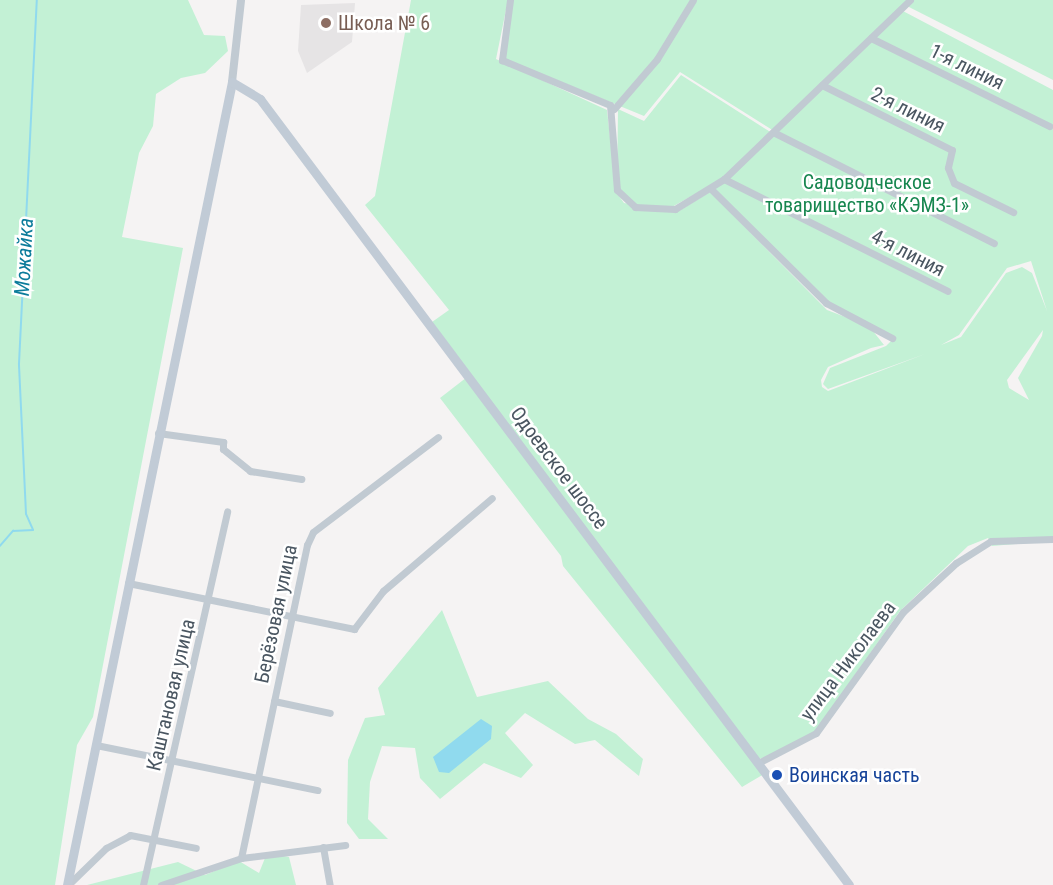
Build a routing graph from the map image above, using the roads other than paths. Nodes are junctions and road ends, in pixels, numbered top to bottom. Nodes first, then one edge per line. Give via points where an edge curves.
1 (241, 0) edge
2 (510, 0) edge
3 (693, 0) edge
4 (910, 0) edge
5 (871, 38) junction
6 (232, 82) junction
7 (822, 85) junction
8 (614, 109) junction
9 (1049, 126) dead end
10 (775, 133) junction
11 (724, 179) junction
12 (711, 189) junction
13 (1012, 212) dead end
14 (994, 243) dead end
15 (948, 291) dead end
16 (892, 338) dead end
17 (158, 432) junction
18 (438, 437) dead end
19 (301, 479) dead end
20 (492, 498) dead end
21 (227, 511) dead end
22 (1053, 539) edge
23 (128, 583) junction
24 (209, 602) junction
25 (292, 620) junction
26 (274, 701) junction
27 (330, 712) dead end
28 (96, 745) junction
29 (174, 761) junction
30 (760, 762) junction
31 (258, 779) junction
32 (317, 790) dead end
33 (155, 839) junction
34 (345, 844) dead end
35 (323, 847) junction
36 (196, 848) dead end
37 (241, 858) junction
38 (67, 885) edge
39 (143, 885) edge
40 (161, 885) edge
41 (330, 885) edge
42 (849, 885) edge

1 - 6 street
2 - 8 street via 502,60
3 - 8 street via 657,59
4 - 5 street
5 - 7 street
5 - 9 street, 1-я линия
6 - 17 main road
6 - 30 main road, Одоевское шоссе via 260,99
7 - 10 street
7 - 13 street, 2-я линия via 952,150 948,168 954,183
8 - 12 street via 616,183 628,204 675,209
10 - 11 street
10 - 14 street
11 - 12 street
11 - 15 street, 4-я линия
12 - 16 street via 826,303
17 - 19 street via 223,442 223,449 250,471
17 - 23 main road
18 - 25 street, Берёзовая улица via 313,532
20 - 25 street via 383,591 360,627
21 - 24 street, Каштановая улица
22 - 30 street, улица Николаева via 991,541 956,563 903,612 816,733
23 - 24 street
23 - 28 main road
24 - 25 street
24 - 29 street, Каштановая улица
25 - 26 street, Берёзовая улица
26 - 27 street
26 - 31 street, Берёзовая улица
28 - 29 street
28 - 38 main road
29 - 31 street
29 - 33 street, Каштановая улица
30 - 42 main road, Одоевское шоссе
31 - 32 street
31 - 37 street, Берёзовая улица
33 - 36 street
33 - 38 street via 130,835 118,840
33 - 39 street, Каштановая улица
34 - 35 street
35 - 37 street
35 - 41 street
37 - 40 street

